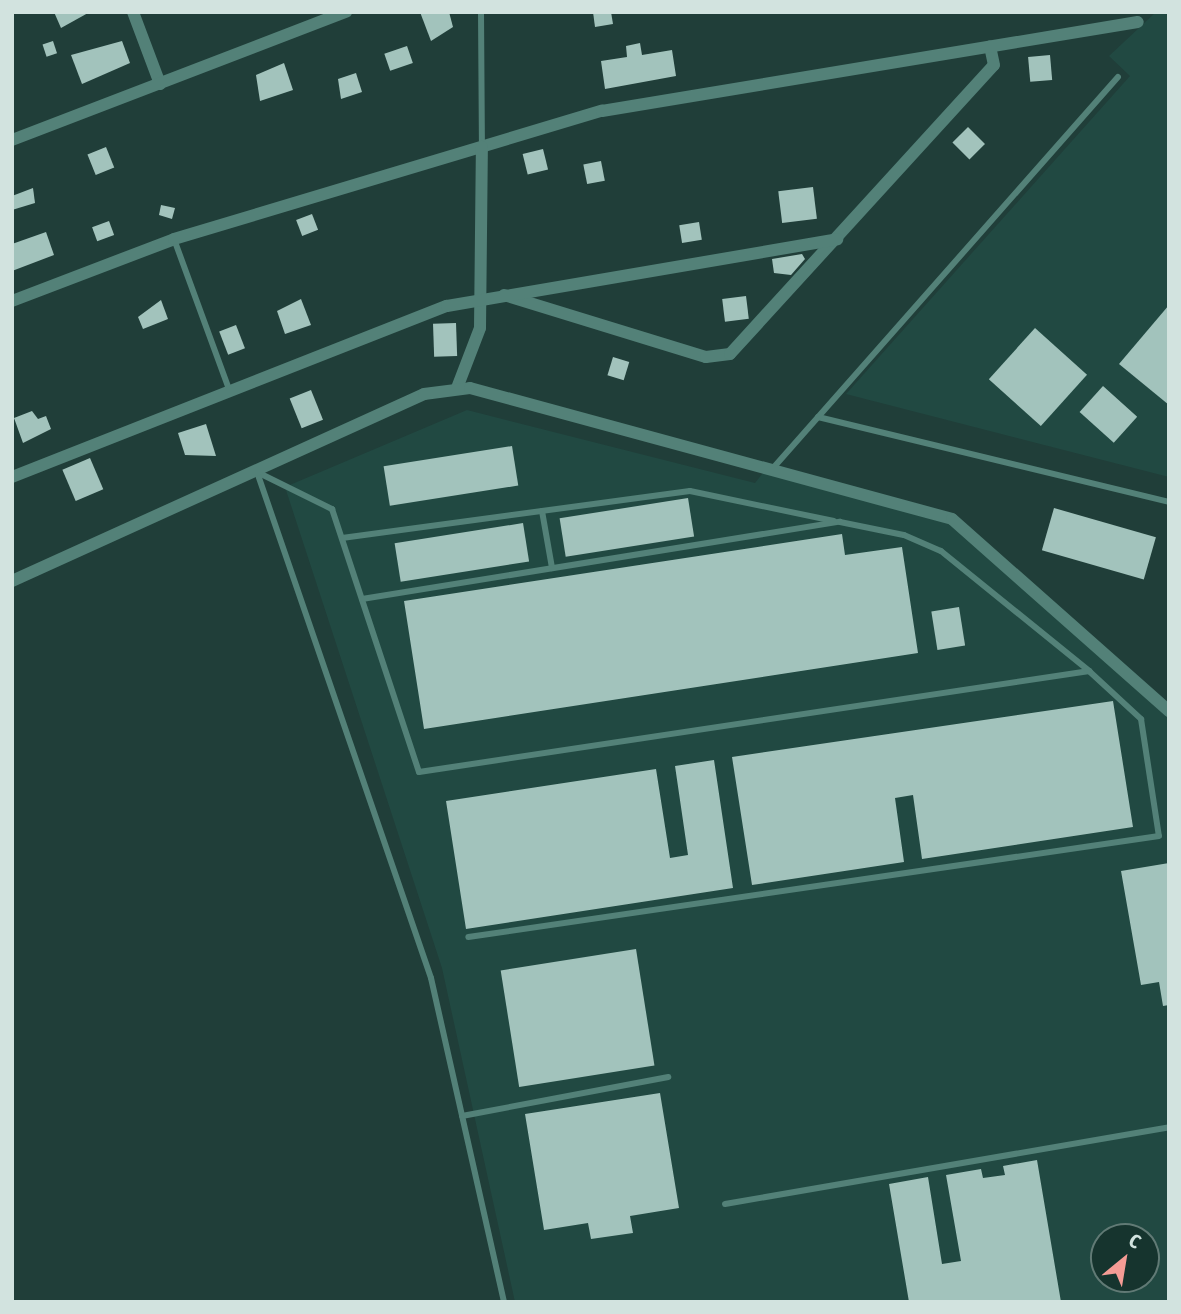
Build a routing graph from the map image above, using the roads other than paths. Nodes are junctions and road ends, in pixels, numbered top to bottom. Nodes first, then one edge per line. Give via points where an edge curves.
1 (133, 12) edge
2 (346, 12) edge
3 (481, 12) edge
4 (1138, 22) dead end
5 (990, 46) junction
6 (1118, 77) dead end
7 (160, 84) junction
8 (12, 141) edge
9 (482, 147) junction
10 (174, 239) junction
11 (837, 239) junction
12 (503, 295) junction
13 (482, 298) junction
14 (12, 301) edge
15 (457, 388) junction
16 (230, 392) junction
17 (818, 417) junction
18 (774, 467) junction
19 (257, 472) junction
20 (12, 477) edge
21 (1169, 502) edge
22 (542, 511) junction
23 (840, 522) junction
24 (342, 538) junction
25 (552, 568) junction
26 (12, 581) edge
27 (362, 599) junction
28 (1089, 671) junction
29 (1169, 711) edge
30 (468, 937) dead end
31 (668, 1077) dead end
32 (462, 1116) junction
33 (1169, 1127) edge
34 (725, 1204) dead end
35 (504, 1302) edge

1 - 7 street
2 - 7 street
3 - 9 lane
4 - 5 street
5 - 9 street via 602,111
5 - 11 street via 994,65
6 - 17 lane
7 - 8 street
9 - 10 street
9 - 13 street
10 - 14 street
10 - 16 lane
11 - 12 street
11 - 12 street via 740,346 718,358 579,323
12 - 13 street
13 - 15 street via 480,328
13 - 16 street
15 - 18 street via 498,392
15 - 19 street via 425,394
16 - 20 street
17 - 18 lane
17 - 21 lane
18 - 29 street via 952,519
19 - 24 lane via 332,509
19 - 26 street
19 - 32 lane via 432,978
22 - 23 lane via 690,491
22 - 24 lane
22 - 25 lane
23 - 25 lane
23 - 28 lane via 904,535 940,551
24 - 27 lane
25 - 27 lane
27 - 28 lane via 419,772
28 - 30 lane via 1141,719 1159,836
31 - 32 lane
32 - 35 lane
33 - 34 lane

